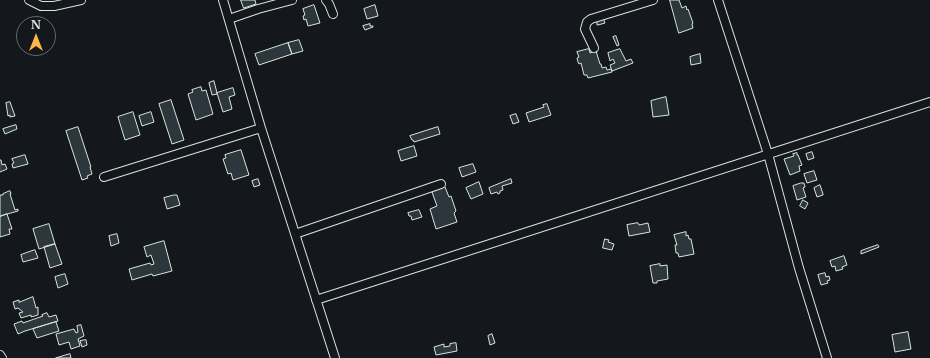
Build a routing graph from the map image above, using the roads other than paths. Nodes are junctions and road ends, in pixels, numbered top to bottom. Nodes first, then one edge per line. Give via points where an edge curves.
1 (29, 0) edge
2 (81, 0) edge
3 (223, 0) edge
4 (292, 0) edge
5 (326, 0) edge
6 (653, 0) edge
7 (718, 0) edge
8 (332, 14) dead end
9 (229, 19) junction
10 (594, 48) dead end
11 (930, 102) edge
12 (261, 128) junction
13 (768, 154) junction
14 (104, 177) dead end
15 (441, 184) dead end
16 (295, 234) junction
17 (316, 300) junction
18 (0, 355) edge
19 (2, 358) edge
20 (335, 358) edge
21 (827, 358) edge

1 - 2 street via 41,6 54,6
3 - 9 street
4 - 9 street
5 - 8 street
6 - 10 street via 587,22 585,29
7 - 13 street
9 - 12 street
11 - 13 street
12 - 14 street
12 - 16 street
13 - 17 street
13 - 21 street
15 - 16 street
16 - 17 street
17 - 20 street
18 - 19 street

